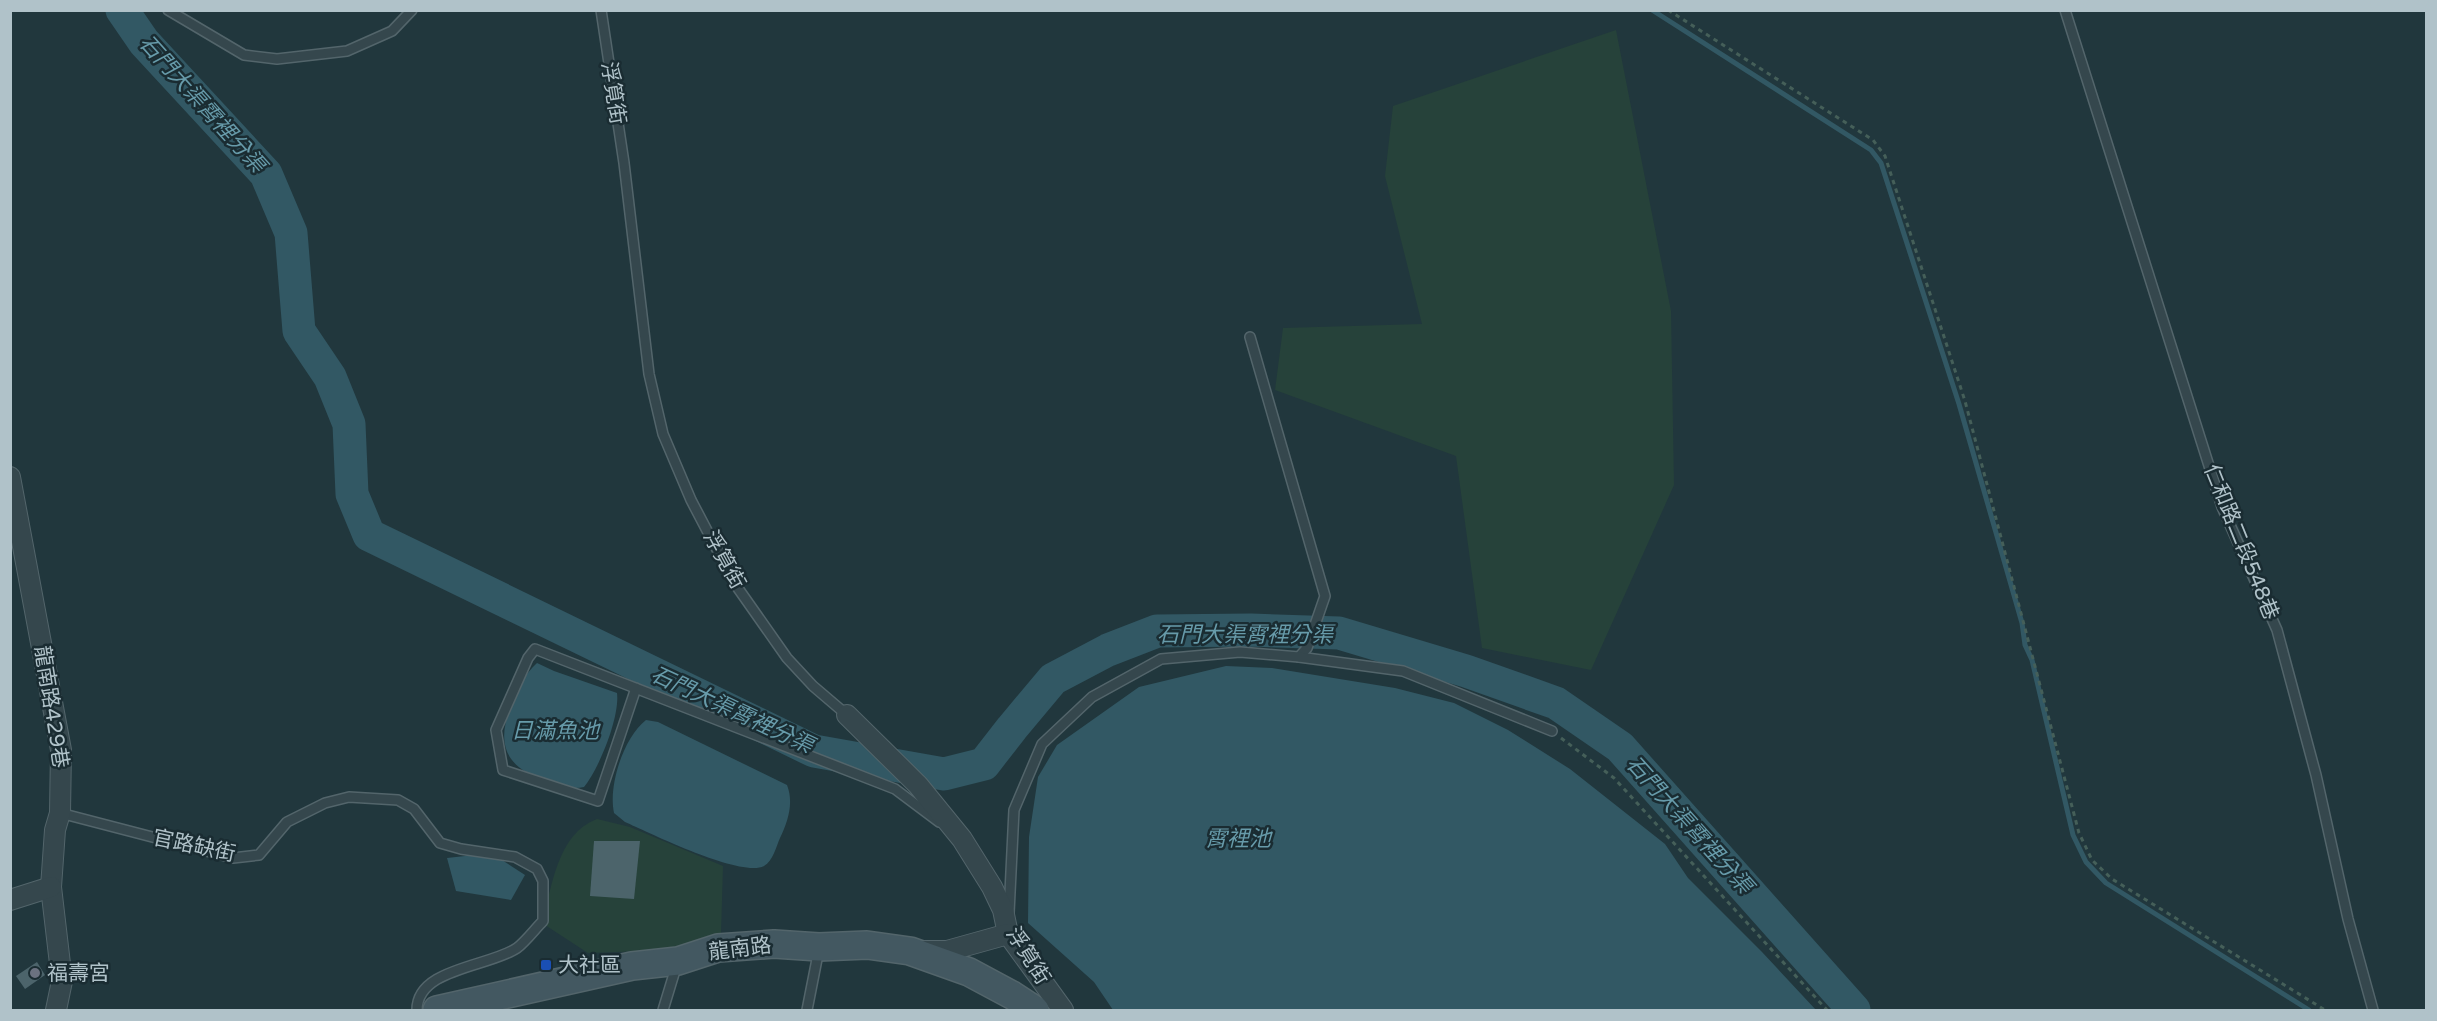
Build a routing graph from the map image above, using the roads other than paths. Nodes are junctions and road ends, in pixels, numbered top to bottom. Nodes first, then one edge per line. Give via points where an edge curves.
1 (168, 10) edge
2 (412, 10) edge
3 (601, 10) edge
4 (2065, 10) edge
5 (1250, 337) dead end
6 (10, 477) edge
7 (1299, 657) junction
8 (636, 688) junction
9 (847, 715) joint
10 (1552, 731) road end
11 (60, 813) junction
12 (962, 839) junction
13 (51, 887) junction
14 (10, 900) edge
15 (1008, 934) junction
16 (819, 947) junction
17 (910, 951) junction
18 (678, 961) junction
19 (56, 1011) edge
20 (417, 1011) edge
21 (437, 1011) edge
22 (663, 1011) edge
23 (807, 1011) edge
24 (1035, 1011) edge
25 (1063, 1011) edge
26 (2373, 1011) edge

1 - 2 lane via 243,55 277,60 347,51 392,31
3 - 9 lane, 浮筧街 via 649,374 663,434 735,584 787,658
4 - 26 lane, 仁和路二段548巷 via 2222,507 2277,630
5 - 7 lane via 1325,596 1307,648
6 - 11 street, 龍南路429巷 via 61,750
7 - 10 lane via 1403,672
7 - 15 lane via 1240,652 1161,659 1092,697 1042,744 1014,810
8 - 8 lane via 535,649 496,730 503,770 598,801
8 - 12 lane via 896,789
9 - 12 street, 浮筧街 via 918,785
11 - 13 street, 龍南路429巷
11 - 20 lane, 官路缺街 via 233,858 259,855 287,822 325,803 349,797 398,800 414,809 440,843 515,857 537,869 543,881 543,921 516,948 437,979 417,999
12 - 15 street, 浮筧街 via 992,887 1003,910
13 - 14 street
13 - 19 street, 龍南路429巷 via 62,981
15 - 17 street via 946,951
15 - 25 street, 浮筧街
16 - 17 main road, 龍南路 via 867,945
16 - 18 main road, 龍南路 via 774,944 718,948
16 - 23 lane
17 - 24 main road, 龍南路 via 969,972
18 - 21 main road, 龍南路 via 632,966
18 - 22 lane

